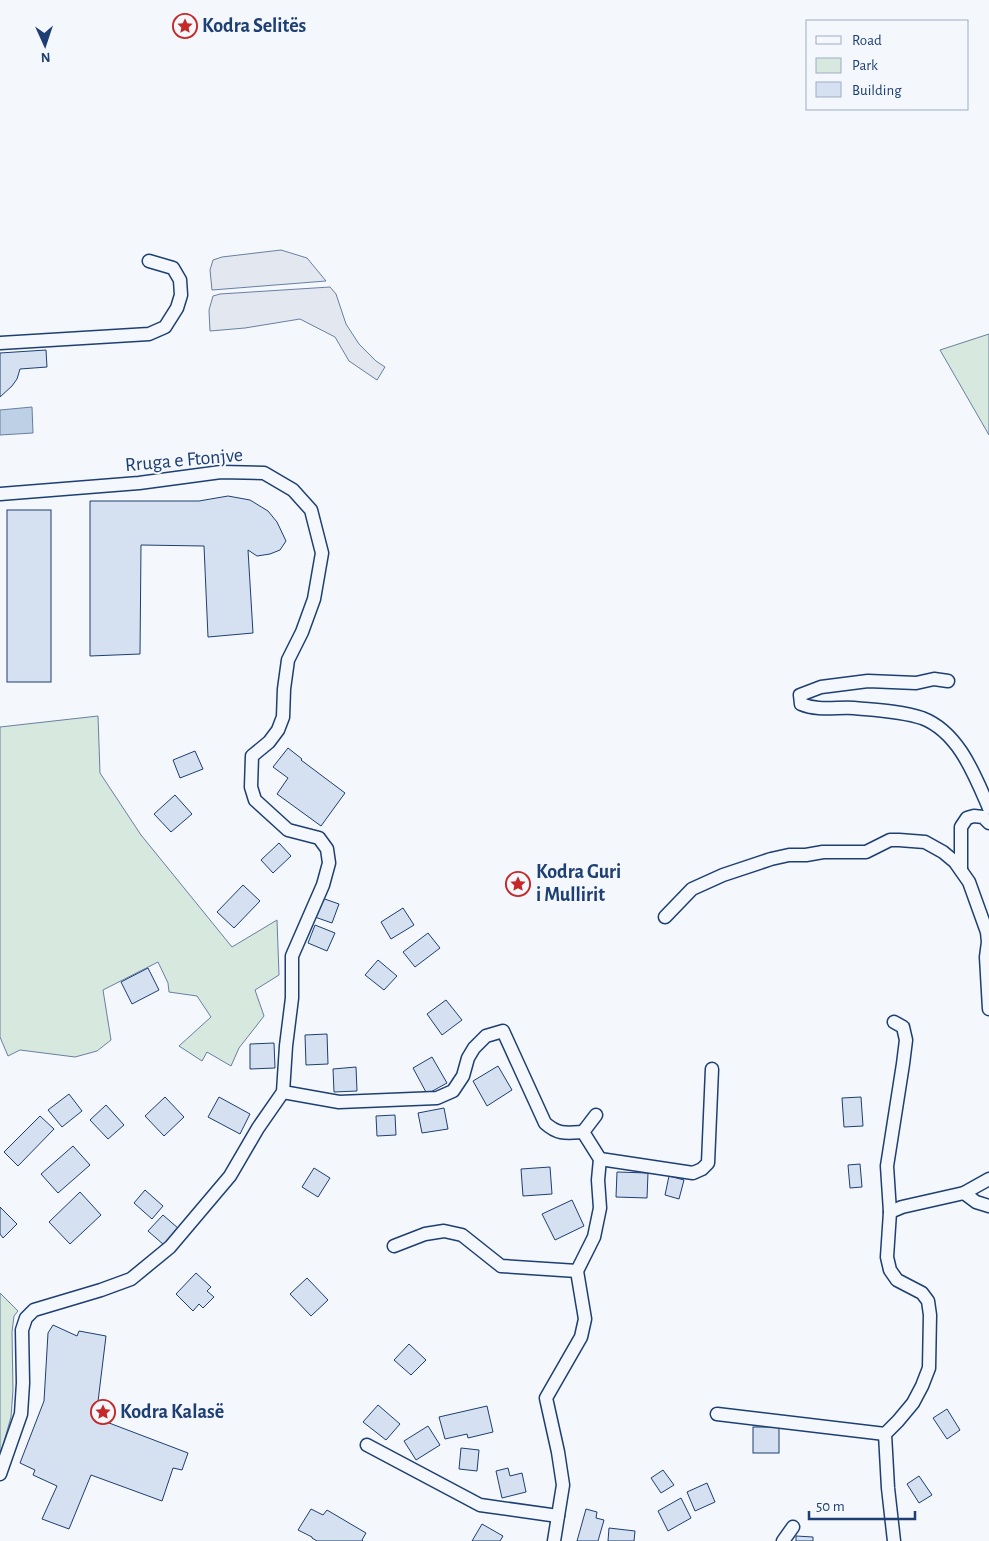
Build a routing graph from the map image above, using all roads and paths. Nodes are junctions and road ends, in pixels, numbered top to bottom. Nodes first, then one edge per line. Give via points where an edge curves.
1 (148, 261) dead end
2 (0, 343) edge
3 (0, 494) edge
4 (948, 681) dead end
5 (989, 808) edge
6 (989, 823) edge
7 (961, 870) junction
8 (665, 917) dead end
9 (989, 1009) edge
10 (894, 1022) dead end
11 (712, 1070) dead end
12 (283, 1092) junction
13 (596, 1115) dead end
14 (583, 1132) junction
15 (600, 1159) junction
16 (989, 1179) edge
17 (964, 1193) junction
18 (989, 1206) edge
19 (890, 1212) junction
20 (394, 1246) dead end
21 (578, 1271) junction
22 (717, 1414) dead end
23 (885, 1434) junction
24 (367, 1445) dead end
25 (0, 1474) edge
26 (558, 1516) junction
27 (793, 1526) dead end
28 (554, 1541) edge
29 (783, 1541) edge
30 (894, 1541) edge

1 - 2 street via 173,268 180,280 181,295 177,308 165,326 149,334
3 - 12 street, Rruga e Ftonjve via 139,483 221,472 264,474 293,490 311,510 322,553 314,599 288,660 278,730 252,756 251,770 254,800 288,830 318,838 327,848 329,863 323,885 292,956 292,998
4 - 5 street via 868,681 821,686 800,695 801,704 816,708 885,711 923,718 949,735 967,762
6 - 7 street via 983,817 974,816 967,818 961,827
7 - 8 street via 943,852 925,842 890,840 866,852 789,855 723,875 692,889
7 - 9 street via 969,882 987,932
10 - 19 street via 903,1028 906,1040 887,1166
11 - 15 street via 708,1163 702,1169 693,1173
12 - 14 street via 339,1102 437,1098 453,1091 474,1048 486,1036 503,1030 545,1122 559,1133
12 - 25 street via 230,1176 170,1247 131,1279 34,1310 26,1318 22,1330 21,1414
13 - 14 street
14 - 15 street
15 - 21 street via 600,1208 594,1237
16 - 17 street
17 - 18 street
17 - 19 street
19 - 23 street via 887,1257 890,1270 897,1280 922,1293 928,1301 929,1368 913,1403
20 - 21 street via 425,1234 444,1232 462,1235 502,1266
21 - 26 street via 585,1319 581,1337 546,1398 563,1485
22 - 23 street
23 - 30 street
24 - 26 street via 480,1504
26 - 28 street
27 - 29 street

